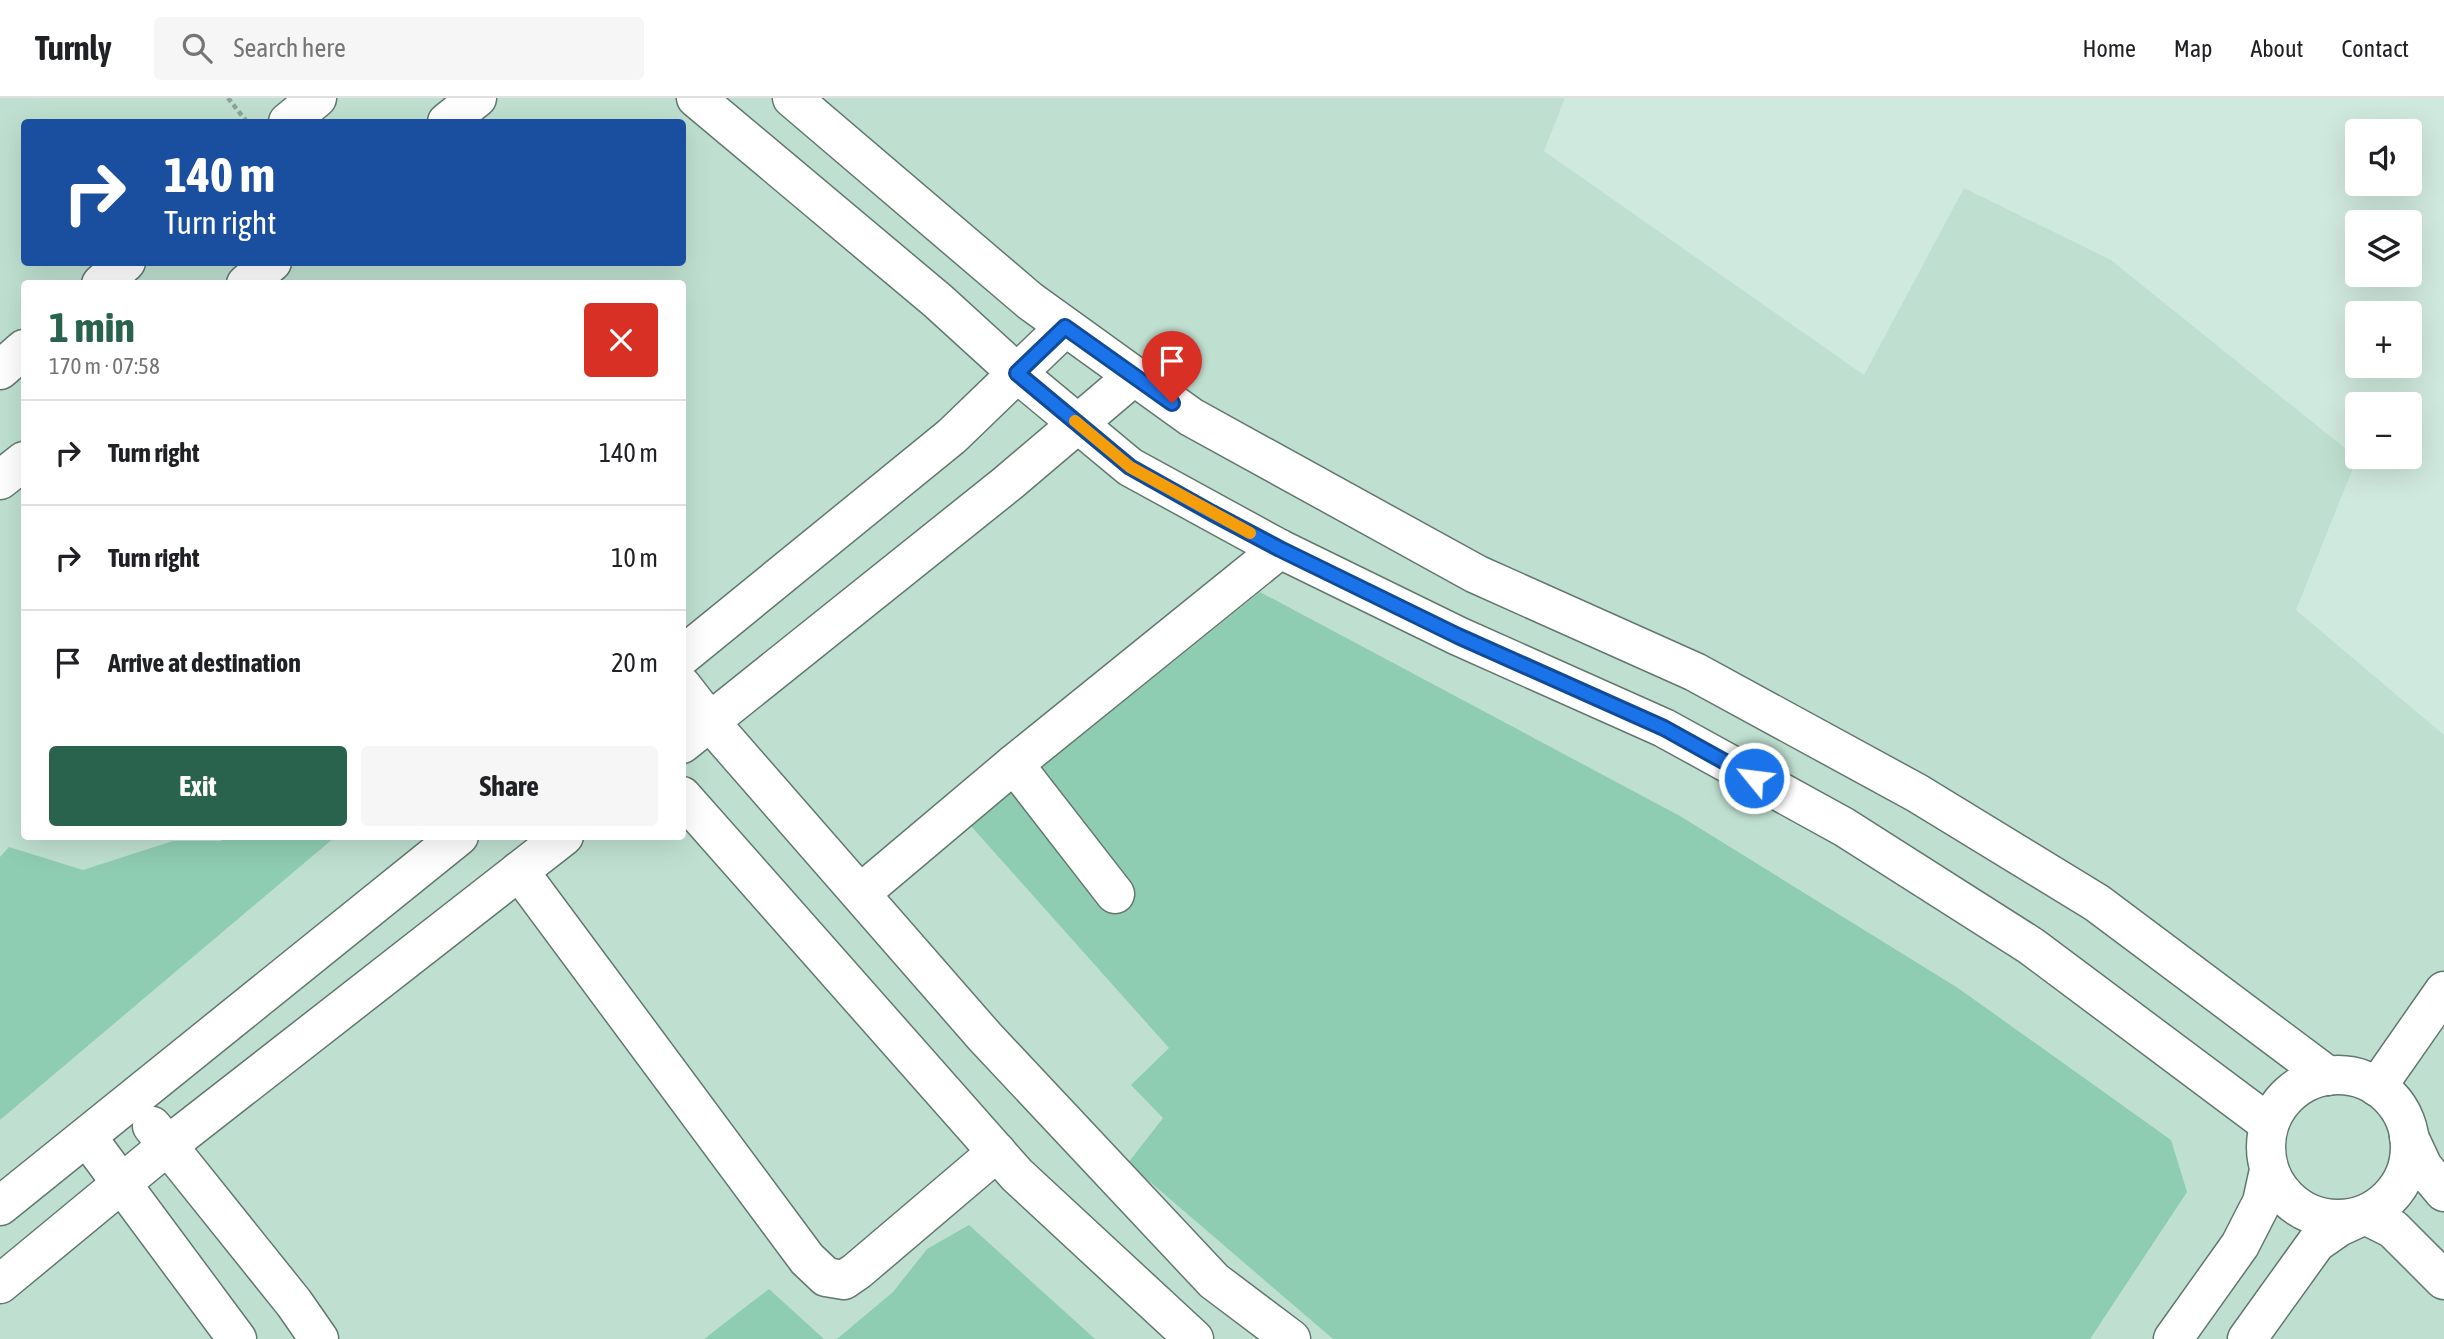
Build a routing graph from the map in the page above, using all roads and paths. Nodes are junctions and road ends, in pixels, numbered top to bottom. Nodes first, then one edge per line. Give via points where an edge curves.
1 (228, 98) edge
2 (477, 98) edge
3 (696, 98) edge
4 (792, 98) edge
5 (245, 119) edge
6 (451, 119) edge
7 (122, 266) edge
8 (267, 266) edge
9 (106, 280) edge
10 (251, 280) edge
11 (1065, 327) junction
12 (21, 352) edge
13 (0, 370) edge
14 (1017, 373) junction
15 (1134, 376) junction
16 (1078, 423) junction
17 (21, 463) edge
18 (0, 480) edge
19 (1280, 549) junction
20 (686, 653) edge
21 (686, 699) edge
22 (696, 733) edge
23 (1014, 764) junction
24 (686, 801) edge
25 (454, 840) edge
26 (559, 840) edge
27 (519, 872) junction
28 (861, 893) junction
29 (1115, 894) dead end
30 (2444, 991) edge
31 (2329, 1076) junction
32 (2377, 1087) junction
33 (133, 1101) junction
34 (2269, 1124) junction
35 (88, 1137) junction
36 (2410, 1137) junction
37 (167, 1146) junction
38 (997, 1152) junction
39 (2269, 1170) junction
40 (123, 1183) junction
41 (2444, 1192) edge
42 (0, 1206) edge
43 (2365, 1215) junction
44 (2444, 1280) edge
45 (0, 1284) edge
46 (237, 1339) edge
47 (319, 1339) edge
48 (1194, 1339) edge
49 (1291, 1339) edge
50 (2174, 1339) edge
51 (2247, 1339) edge

1 - 5 path
2 - 6 lane
3 - 14 lane
4 - 11 lane
7 - 9 lane
8 - 10 lane
11 - 14 lane
11 - 15 lane
12 - 13 lane
14 - 16 lane
14 - 20 lane via 952,436
15 - 16 lane
15 - 31 lane via 1191,417 1476,574 1695,672 1917,793 2097,903
16 - 19 lane via 1130,467
16 - 22 lane
17 - 18 lane
19 - 23 lane
19 - 34 lane via 1458,636 1664,728 1844,827 2031,946
21 - 22 lane
22 - 28 lane
23 - 28 lane
23 - 29 lane
24 - 38 lane
25 - 33 lane
26 - 27 lane
27 - 37 lane
27 - 38 lane via 807,1259 826,1277 844,1280 857,1271
28 - 49 lane via 985,1037 1214,1281
30 - 32 lane
31 - 32 lane via 2344,1075
31 - 34 lane via 2298,1087 2281,1103
32 - 36 lane via 2402,1114
33 - 35 lane
33 - 37 lane
34 - 39 lane
35 - 40 lane
35 - 42 lane
36 - 41 lane via 2423,1167
36 - 43 lane via 2409,1161 2400,1184 2385,1202
37 - 40 lane
37 - 47 lane
38 - 48 lane
39 - 43 lane via 2280,1191 2297,1208 2342,1220
39 - 50 lane via 2262,1202 2240,1245
40 - 45 lane
40 - 46 lane
43 - 44 lane via 2393,1229
43 - 51 lane via 2315,1243

